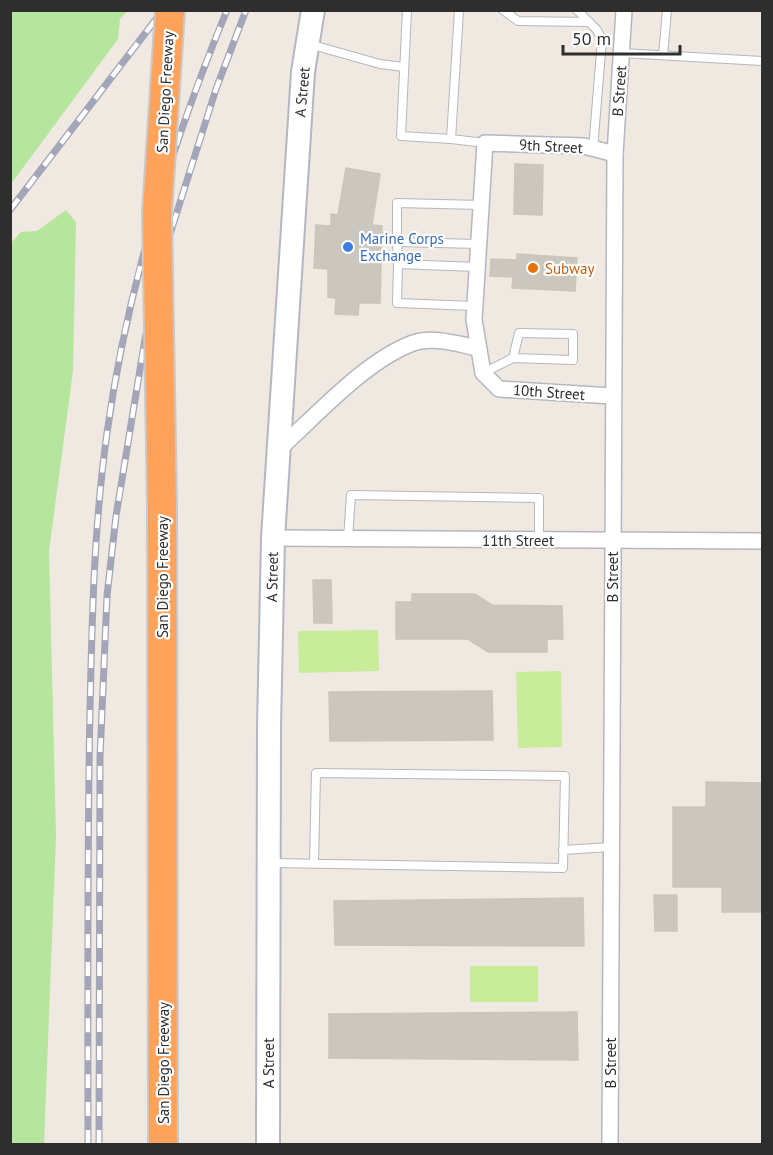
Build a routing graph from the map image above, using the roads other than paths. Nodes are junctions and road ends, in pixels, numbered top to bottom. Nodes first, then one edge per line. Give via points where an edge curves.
1 (170, 10) edge
2 (313, 10) edge
3 (407, 10) edge
4 (459, 10) edge
5 (503, 10) edge
6 (577, 10) edge
7 (624, 10) edge
8 (667, 10) edge
9 (589, 22) junction
10 (307, 44) junction
11 (622, 53) junction
12 (663, 55) junction
13 (762, 61) edge
14 (404, 67) junction
15 (451, 139) junction
16 (486, 143) junction
17 (593, 148) junction
18 (615, 154) junction
19 (482, 205) junction
20 (397, 242) junction
21 (479, 244) junction
22 (398, 264) junction
23 (478, 267) junction
24 (475, 306) junction
25 (478, 348) junction
26 (513, 358) junction
27 (483, 373) junction
28 (612, 396) junction
29 (278, 450) junction
30 (273, 538) junction
31 (348, 538) junction
32 (539, 540) junction
33 (612, 540) junction
34 (762, 541) edge
35 (610, 847) junction
36 (563, 850) junction
37 (268, 863) junction
38 (314, 863) junction
39 (163, 1144) edge
40 (268, 1144) edge
41 (610, 1144) edge

1 - 39 highway, San Diego Freeway, bridge via 158,213
2 - 10 main road, A Street
3 - 14 lane
4 - 15 lane
5 - 9 lane via 518,21
6 - 9 lane
7 - 11 street, B Street
8 - 12 lane
9 - 17 lane via 602,40
10 - 14 lane
10 - 29 main road, A Street
11 - 12 lane
11 - 18 street, B Street
12 - 13 lane
14 - 15 lane via 401,136
15 - 16 lane
16 - 17 street, 9th Street
16 - 19 street
17 - 18 street, 9th Street
18 - 28 street, B Street
19 - 20 lane via 397,203
19 - 21 street
20 - 21 lane
20 - 22 lane
21 - 23 street
22 - 23 lane
22 - 24 lane via 397,303
23 - 24 street
24 - 25 street
25 - 27 street
25 - 29 street via 435,340 414,343 371,367
26 - 26 lane via 573,360 573,333 519,333
26 - 27 lane
27 - 28 street, 10th Street via 498,389
28 - 33 street, B Street
29 - 30 main road, A Street
30 - 31 street, 11th Street
30 - 37 main road, A Street
31 - 32 street, 11th Street
31 - 32 lane via 351,495 539,498
32 - 33 street, 11th Street
33 - 34 street, 11th Street
33 - 35 street, B Street
35 - 36 lane
35 - 41 street, B Street
36 - 38 lane via 563,868
36 - 38 lane via 565,776 316,773
37 - 38 lane
37 - 40 main road, A Street

